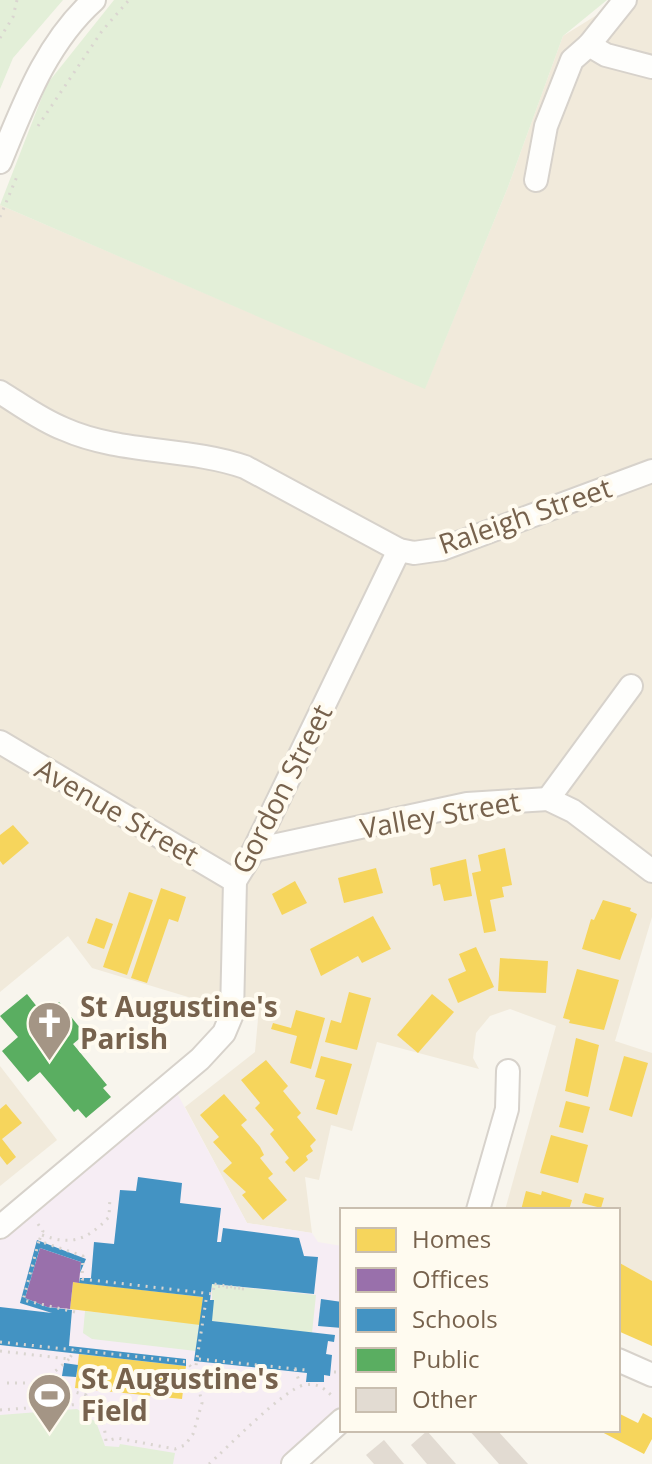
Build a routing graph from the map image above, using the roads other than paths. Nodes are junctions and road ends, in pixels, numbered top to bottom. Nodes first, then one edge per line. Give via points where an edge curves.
1 (94, 0) edge
2 (625, 0) edge
3 (589, 45) junction
4 (652, 67) edge
5 (10, 165) edge
6 (536, 180) dead end
7 (0, 392) edge
8 (652, 471) edge
9 (399, 550) junction
10 (631, 686) dead end
11 (0, 742) edge
12 (548, 799) junction
13 (254, 850) junction
14 (652, 871) edge
15 (235, 881) junction
16 (508, 1071) dead end
17 (479, 1208) edge
18 (0, 1227) edge
19 (620, 1361) edge
20 (652, 1375) edge
21 (340, 1422) edge
22 (293, 1464) edge

1 - 5 street via 33,81
2 - 3 street
3 - 4 street
3 - 6 street via 572,60 561,86 546,126
7 - 9 street, Raleigh Street via 65,430 91,438 245,467
8 - 9 street, Raleigh Street via 442,549
9 - 13 street, Gordon Street
10 - 12 street
11 - 15 street, Avenue Street
12 - 13 street, Valley Street via 467,804
12 - 14 street, Valley Street via 573,811
13 - 15 street, Gordon Street
15 - 18 street, Gordon Street via 233,1005 224,1033
16 - 17 street via 507,1109
19 - 20 street
21 - 22 street

